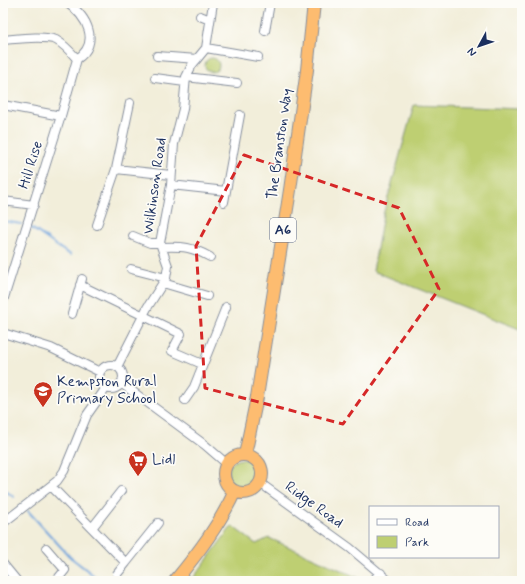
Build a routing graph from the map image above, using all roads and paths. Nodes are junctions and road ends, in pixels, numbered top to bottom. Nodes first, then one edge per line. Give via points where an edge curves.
1 (67, 3) edge
2 (213, 3) edge
3 (270, 3) edge
4 (314, 3) edge
5 (76, 5) edge
6 (200, 16) dead end
7 (210, 20) junction
8 (265, 31) dead end
9 (3, 40) edge
10 (206, 48) junction
11 (157, 56) dead end
12 (258, 57) dead end
13 (78, 59) junction
14 (198, 59) junction
15 (155, 78) dead end
16 (185, 80) junction
17 (231, 92) dead end
18 (130, 103) dead end
19 (3, 105) edge
20 (240, 115) dead end
21 (61, 116) junction
22 (116, 169) junction
23 (171, 175) junction
24 (171, 185) junction
25 (226, 191) junction
26 (3, 201) edge
27 (224, 202) dead end
28 (34, 205) junction
29 (97, 225) dead end
30 (133, 236) dead end
31 (161, 245) junction
32 (210, 257) dead end
33 (131, 269) dead end
34 (7, 277) edge
35 (164, 280) junction
36 (207, 296) dead end
37 (3, 301) edge
38 (226, 307) dead end
39 (72, 314) dead end
40 (144, 316) junction
41 (3, 333) edge
42 (202, 364) junction
43 (117, 367) junction
44 (100, 372) junction
45 (121, 383) junction
46 (106, 388) junction
47 (185, 400) dead end
48 (245, 455) junction
49 (227, 464) junction
50 (260, 483) junction
51 (51, 486) junction
52 (121, 491) dead end
53 (235, 491) junction
54 (3, 523) edge
55 (158, 523) dead end
56 (92, 528) junction
57 (46, 548) dead end
58 (126, 563) junction
59 (3, 564) edge
60 (381, 573) junction
61 (117, 574) dead end
62 (17, 581) edge
63 (56, 581) edge
64 (175, 581) edge
65 (372, 581) edge
66 (389, 581) edge

1 - 5 street
2 - 7 street, Wilkinson Road
3 - 8 street
4 - 48 highway, The Branston Way / A6 via 290,190 257,397
5 - 13 street via 88,25 90,35 90,44 84,55
6 - 7 street
7 - 10 street, Wilkinson Road
9 - 13 street via 56,40
10 - 12 street
10 - 14 street, Wilkinson Road
11 - 14 street
13 - 21 street, Hill Rise
14 - 16 street, Wilkinson Road
15 - 16 street
16 - 17 street via 234,83
16 - 23 street, Wilkinson Road via 183,109 174,144
18 - 22 street
19 - 21 street
20 - 25 street
21 - 28 street, Hill Rise
22 - 23 street
22 - 29 street
23 - 24 street, Wilkinson Road
24 - 25 street
24 - 31 street, Wilkinson Road
25 - 27 street
26 - 28 street
28 - 34 street, Hill Rise
30 - 31 street
31 - 32 street via 183,246
31 - 35 street, Wilkinson Road via 168,266
33 - 35 street
34 - 37 street, Hill Rise
35 - 36 street
35 - 40 street
38 - 42 street
39 - 40 street via 81,282
40 - 42 street via 181,334 172,351
40 - 43 street
41 - 44 street via 51,348
42 - 47 street via 194,387
43 - 44 street via 109,365
43 - 45 street via 123,374
44 - 46 street via 100,382
45 - 46 street via 113,389
45 - 49 street
46 - 51 street via 87,415 64,471
48 - 49 highway via 234,457
48 - 50 highway via 259,463 262,472
49 - 53 highway via 225,480
50 - 53 highway via 248,492
50 - 60 street, Ridge Road
51 - 54 street
51 - 56 street
52 - 56 street
53 - 64 highway via 228,507 198,552
55 - 58 street
56 - 58 street
57 - 63 street via 65,570
58 - 61 street
59 - 62 street
60 - 65 street
60 - 66 street, Ridge Road

